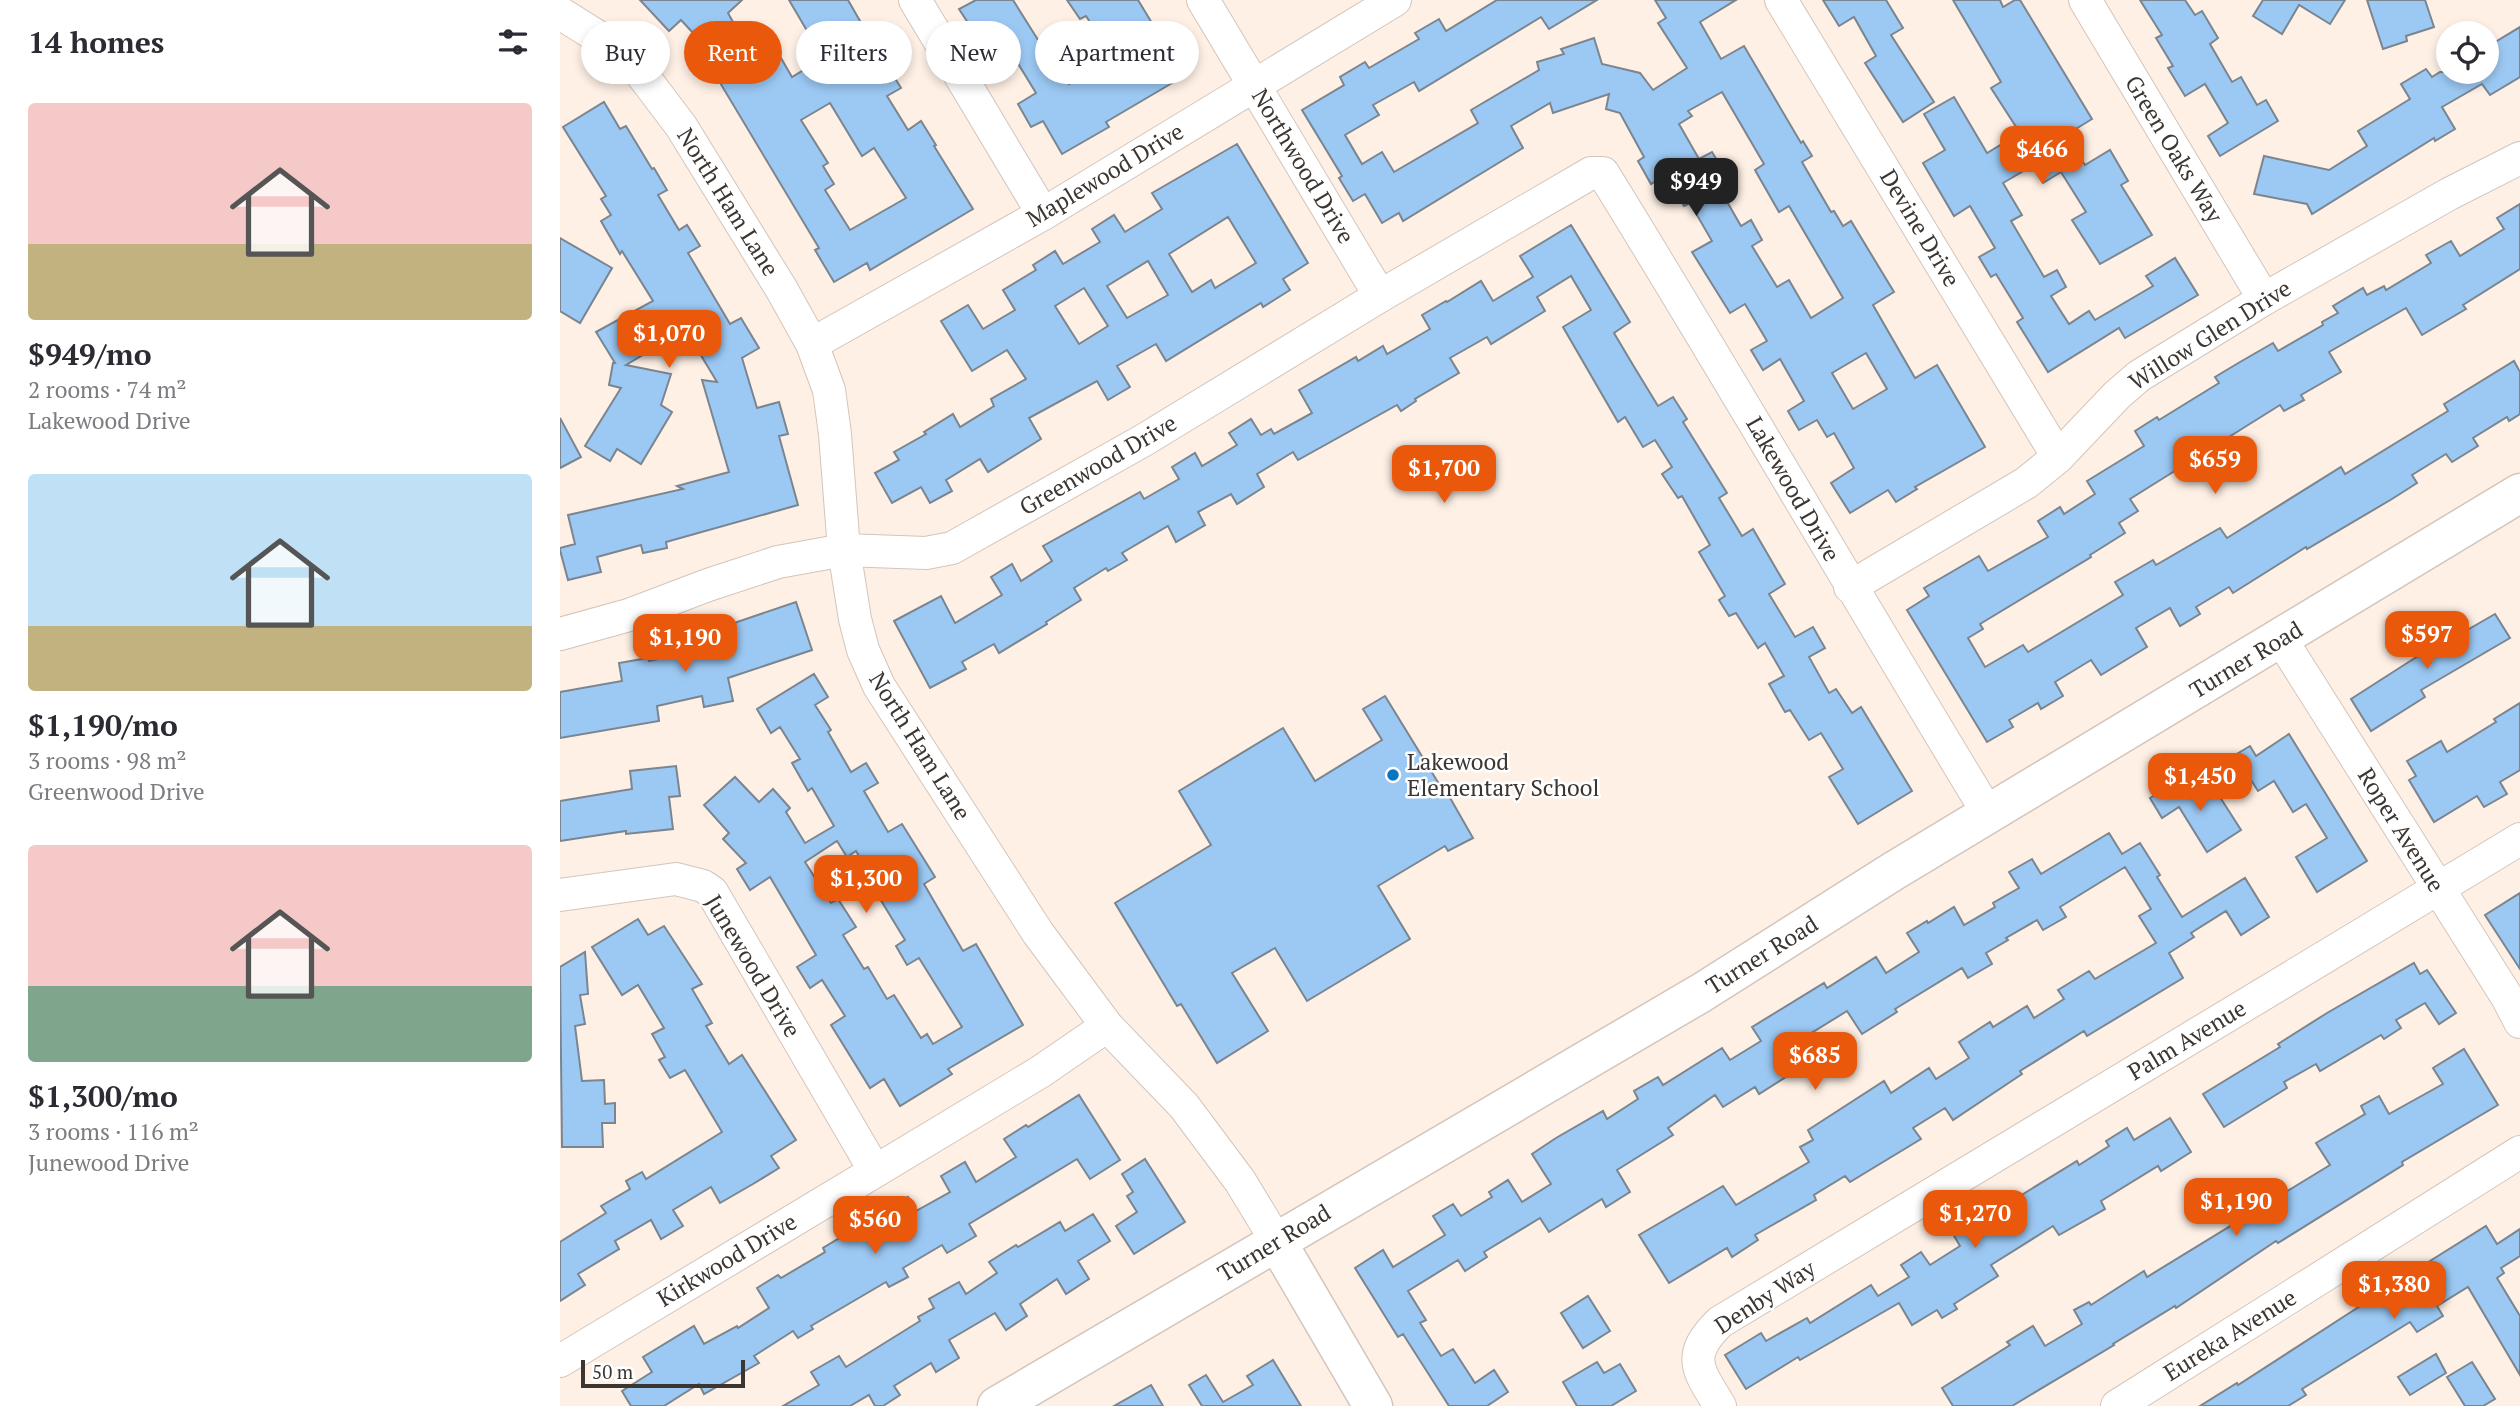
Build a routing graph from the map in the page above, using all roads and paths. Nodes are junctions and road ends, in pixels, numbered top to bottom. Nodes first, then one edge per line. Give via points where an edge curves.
1 (915, 0) edge
2 (1203, 0) edge
3 (1395, 0) edge
4 (1781, 0) edge
5 (2085, 0) edge
6 (560, 13) edge
7 (1254, 85) junction
8 (2520, 158) edge
9 (1591, 173) joint
10 (1043, 214) junction
11 (1380, 296) junction
12 (2264, 299) junction
13 (812, 344) junction
14 (2059, 457) junction
15 (2520, 493) edge
16 (844, 550) junction
17 (1850, 587) junction
18 (560, 634) edge
19 (2281, 639) junction
20 (1989, 815) junction
21 (2520, 839) edge
22 (2437, 889) junction
23 (560, 895) edge
24 (2520, 1022) edge
25 (1107, 1026) junction
26 (2520, 1152) edge
27 (875, 1171) junction
28 (1854, 1241) joint
29 (1276, 1242) junction
30 (560, 1361) edge
31 (997, 1406) edge
32 (1373, 1406) edge
33 (1720, 1406) edge
34 (2117, 1406) edge

1 - 10 street
2 - 7 street, Northwood Drive
3 - 7 street, Maplewood Drive
4 - 14 street, Devine Drive
5 - 12 street, Green Oaks Way
6 - 13 street, North Ham Lane via 611,45 640,72 681,126
7 - 10 street, Maplewood Drive
7 - 11 street, Northwood Drive
8 - 12 street, Willow Glen Drive
9 - 11 street, Greenwood Drive
9 - 17 street, Lakewood Drive via 1603,173 1719,360
10 - 13 street, Maplewood Drive
11 - 16 street, Greenwood Drive via 969,540 926,553
12 - 14 street, Willow Glen Drive via 2139,376
13 - 16 street, North Ham Lane via 829,390
14 - 17 street, Willow Glen Drive via 2026,483
15 - 19 main road, Turner Road
16 - 18 street, Greenwood Drive via 778,562 629,615
16 - 25 street, North Ham Lane via 855,619 879,686 1038,933
17 - 20 street, Lakewood Drive
19 - 20 main road, Turner Road
19 - 22 street, Roper Avenue
20 - 29 main road, Turner Road via 1701,993
21 - 22 street, Palm Avenue
22 - 24 street, Roper Avenue
22 - 28 street, Palm Avenue
23 - 27 street, Junewood Drive via 676,879 712,892
25 - 27 street, Kirkwood Drive
25 - 29 street, North Ham Lane via 1184,1106 1240,1181
26 - 34 street, Eureka Avenue
27 - 30 street, Kirkwood Drive
28 - 33 street, Denby Way via 1720,1322 1704,1338 1698,1353 1701,1374
29 - 31 main road, Turner Road
29 - 32 main road, North Ham Lane

